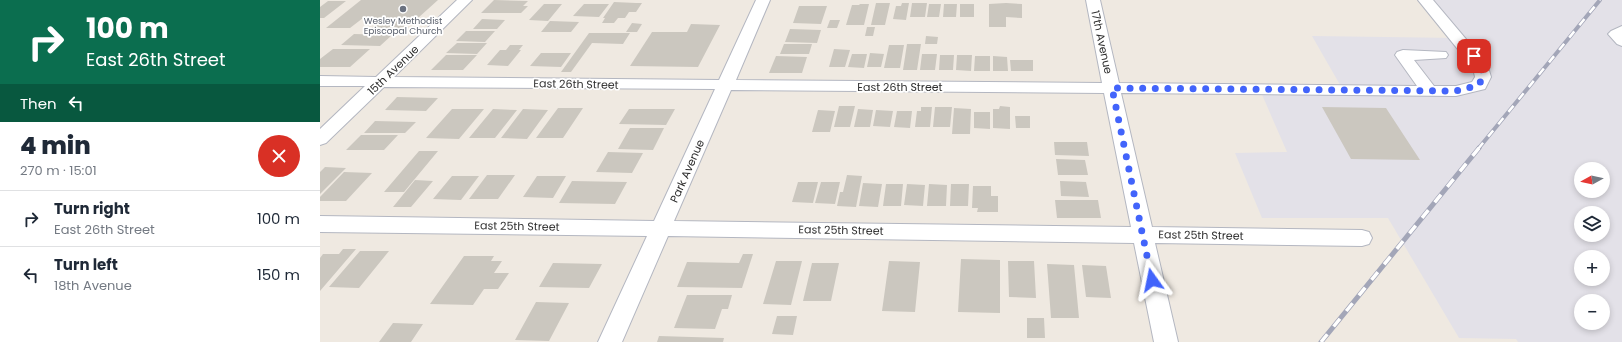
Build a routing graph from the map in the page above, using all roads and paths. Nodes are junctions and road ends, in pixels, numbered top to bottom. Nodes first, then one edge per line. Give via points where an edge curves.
1 (465, 0) edge
2 (763, 0) edge
3 (1093, 0) edge
4 (1425, 0) edge
5 (1622, 31) edge
6 (1622, 41) edge
7 (1440, 55) dead end
8 (320, 81) edge
9 (380, 81) junction
10 (725, 85) junction
11 (1112, 88) junction
12 (1429, 91) junction
13 (320, 140) edge
14 (320, 224) edge
15 (661, 228) junction
16 (1142, 234) junction
17 (1362, 238) dead end
18 (610, 342) edge
19 (1166, 342) edge

1 - 9 street, 15th Avenue
2 - 10 street, Park Avenue
3 - 11 street, 17th Avenue
4 - 12 street, East 26th Street via 1481,67 1483,77 1479,85 1456,91
5 - 6 street via 1616,34
7 - 12 street via 1403,55
8 - 9 street, East 26th Street
9 - 10 street, East 26th Street
9 - 13 street, 15th Avenue
10 - 11 street, East 26th Street
10 - 15 street, Park Avenue
11 - 12 street, East 26th Street
11 - 16 street, 17th Avenue
14 - 15 street, East 25th Street
15 - 16 street, East 25th Street
15 - 18 street, Park Avenue
16 - 17 street, East 25th Street
16 - 19 street, 17th Avenue

